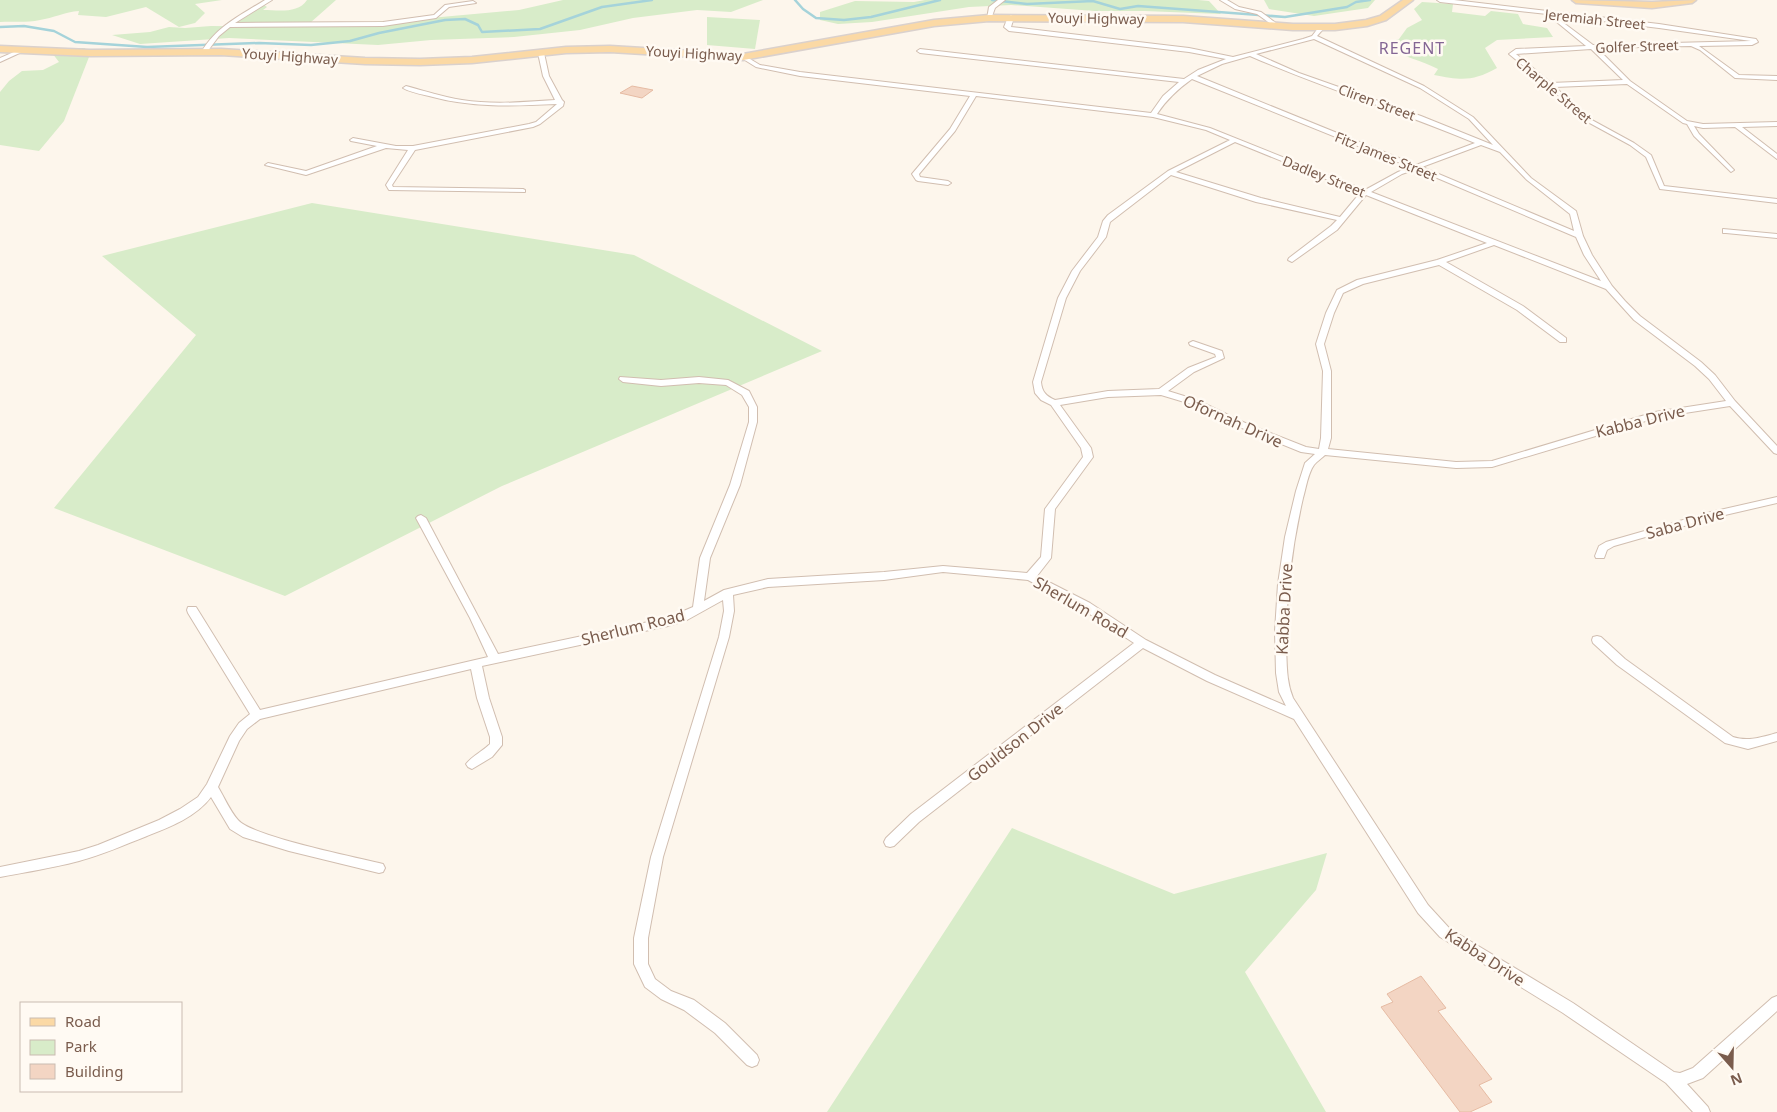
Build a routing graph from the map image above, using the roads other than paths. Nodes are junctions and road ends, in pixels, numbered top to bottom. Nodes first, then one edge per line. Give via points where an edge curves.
1 (269, 0) edge
2 (1001, 0) edge
3 (1223, 0) edge
4 (1409, 0) edge
5 (1440, 0) edge
6 (1576, 0) edge
7 (1692, 0) edge
8 (473, 3) dead end
9 (1548, 14) junction
10 (988, 18) junction
11 (1012, 18) junction
12 (229, 25) junction
13 (1277, 26) junction
14 (1321, 28) junction
15 (1314, 36) junction
16 (1750, 39) joint
17 (1690, 44) junction
18 (1592, 47) junction
19 (0, 49) edge
20 (206, 49) junction
21 (23, 50) junction
22 (920, 52) dead end
23 (541, 53) junction
24 (1512, 53) joint
25 (1251, 54) junction
26 (744, 57) junction
27 (1232, 58) junction
28 (0, 60) edge
29 (1777, 78) edge
30 (1190, 79) junction
31 (1628, 82) junction
32 (1550, 84) junction
33 (406, 88) dead end
34 (974, 94) junction
35 (561, 102) junction
36 (1153, 115) junction
37 (1777, 124) edge
38 (1690, 125) junction
39 (1736, 126) junction
40 (353, 140) dead end
41 (1235, 140) junction
42 (1480, 143) junction
43 (386, 146) junction
44 (413, 148) junction
45 (1502, 151) junction
46 (1777, 157) edge
47 (268, 165) dead end
48 (1416, 168) junction
49 (1731, 170) dead end
50 (1170, 172) junction
51 (948, 183) dead end
52 (523, 191) dead end
53 (1364, 193) junction
54 (1777, 201) edge
55 (1341, 219) junction
56 (1726, 231) dead end
57 (1579, 236) junction
58 (1777, 236) edge
59 (1493, 243) junction
60 (1292, 260) dead end
61 (1440, 262) junction
62 (1609, 287) junction
63 (1563, 340) dead end
64 (1194, 344) dead end
65 (623, 379) dead end
66 (1161, 392) junction
67 (1054, 403) junction
68 (1732, 403) junction
69 (1777, 451) edge
70 (1322, 453) junction
71 (1492, 464) joint
72 (1777, 500) edge
73 (421, 518) dead end
74 (1600, 556) dead end
75 (1030, 577) junction
76 (728, 594) junction
77 (192, 610) dead end
78 (698, 610) junction
79 (1597, 640) dead end
80 (1142, 643) junction
81 (495, 659) junction
82 (476, 664) junction
83 (257, 715) junction
84 (1296, 715) junction
85 (1777, 737) edge
86 (472, 764) dead end
87 (212, 787) junction
88 (890, 842) dead end
89 (379, 868) dead end
90 (0, 872) edge
91 (1777, 1002) edge
92 (752, 1060) dead end
93 (1671, 1078) junction
94 (1703, 1112) edge

1 - 12 street
2 - 10 street via 992,7
3 - 13 street via 1237,8 1258,13
4 - 14 main road, Youyi Highway via 1376,21
5 - 9 street, Jeremiah Street
6 - 7 main road via 1652,5
8 - 12 street via 447,6 436,16 383,24
9 - 16 street, Jeremiah Street
9 - 18 street
10 - 11 main road, Youyi Highway
10 - 26 main road, Youyi Highway via 934,23
11 - 13 main road, Youyi Highway via 1183,19
11 - 27 street via 1009,29
12 - 20 street
13 - 14 main road, Youyi Highway
14 - 15 street
15 - 25 street
15 - 45 street via 1382,67 1463,112
16 - 17 street, Golfer Street via 1755,43
17 - 18 street, Golfer Street
17 - 29 street via 1738,77
18 - 24 street, Golfer Street
18 - 31 street
19 - 21 main road, Youyi Highway
20 - 21 main road, Youyi Highway via 90,53
20 - 23 main road, Youyi Highway via 420,62
21 - 28 street
22 - 30 street, Fitz James Street
23 - 26 main road, Youyi Highway via 610,48
23 - 35 street via 546,76
24 - 32 street, Charple Street
25 - 27 street
25 - 42 street, Cliren Street
26 - 34 street, Dadley Street via 758,66 777,70
27 - 30 street
30 - 36 street via 1167,94
30 - 48 street, Fitz James Street
31 - 32 street
31 - 38 street
32 - 54 street, Charple Street via 1588,120 1649,156 1662,188
33 - 35 street via 470,103
34 - 36 street, Dadley Street
34 - 51 street via 953,130 916,174 918,179
35 - 44 street via 559,108 531,126
36 - 41 street, Dadley Street via 1196,125
37 - 39 street
38 - 39 street
38 - 49 street
39 - 46 street
40 - 43 street
41 - 50 street
41 - 53 street, Dadley Street
42 - 45 street, Cliren Street
42 - 48 street
43 - 44 street
43 - 47 street via 306,173
44 - 52 street via 389,185 391,189
45 - 57 street via 1529,179 1573,213
48 - 53 street via 1388,178
48 - 57 street, Fitz James Street
50 - 55 street via 1259,200
50 - 67 street via 1111,217 1102,237 1076,271 1062,298 1037,382 1040,394
53 - 55 street
53 - 59 street, Dadley Street
55 - 60 street via 1323,238
56 - 58 street
57 - 62 street
59 - 61 street, Kabba Drive
59 - 62 street, Dadley Street
61 - 63 street via 1520,308
61 - 70 street, Kabba Drive via 1360,282 1340,292 1336,298 1320,344 1328,371 1327,425
62 - 68 street via 1637,318 1698,364
64 - 66 street via 1219,353 1220,358 1191,370
65 - 78 street via 661,384 699,380 728,383 746,393 753,407 753,422 735,485 705,558
66 - 67 street, Ofornah Drive via 1108,394
66 - 70 street, Ofornah Drive via 1194,402 1295,448
67 - 75 street via 1086,448 1088,457 1050,509 1046,558
68 - 69 street
68 - 71 street, Kabba Drive via 1648,416
70 - 71 street, Ofornah Drive via 1456,466
70 - 84 street, Kabba Drive via 1310,463 1303,481 1288,548 1280,626 1285,692
72 - 74 street, Saba Drive via 1610,544 1603,548
73 - 81 street
75 - 76 street, Sherlum Road via 942,569 768,583
75 - 80 street, Sherlum Road via 1086,606
76 - 78 street, Sherlum Road
76 - 92 street via 729,611 724,637 657,857 641,938 641,964 650,983 666,995 689,1005 720,1028
77 - 83 street
78 - 81 street, Sherlum Road via 668,622
79 - 85 street via 1621,662 1729,740 1740,745
80 - 84 street, Sherlum Road
80 - 88 street, Gouldson Drive via 915,818
81 - 82 street, Sherlum Road
82 - 83 street, Sherlum Road
82 - 86 street via 496,745
83 - 87 street, Sherlum Road via 242,726
84 - 93 street, Kabba Drive via 1423,909 1445,933 1568,1008
87 - 89 street via 234,825 247,834
87 - 90 street, Sherlum Road via 202,800 184,813 132,837 79,856
91 - 93 street via 1698,1073 1680,1080
93 - 94 street, Kabba Drive

